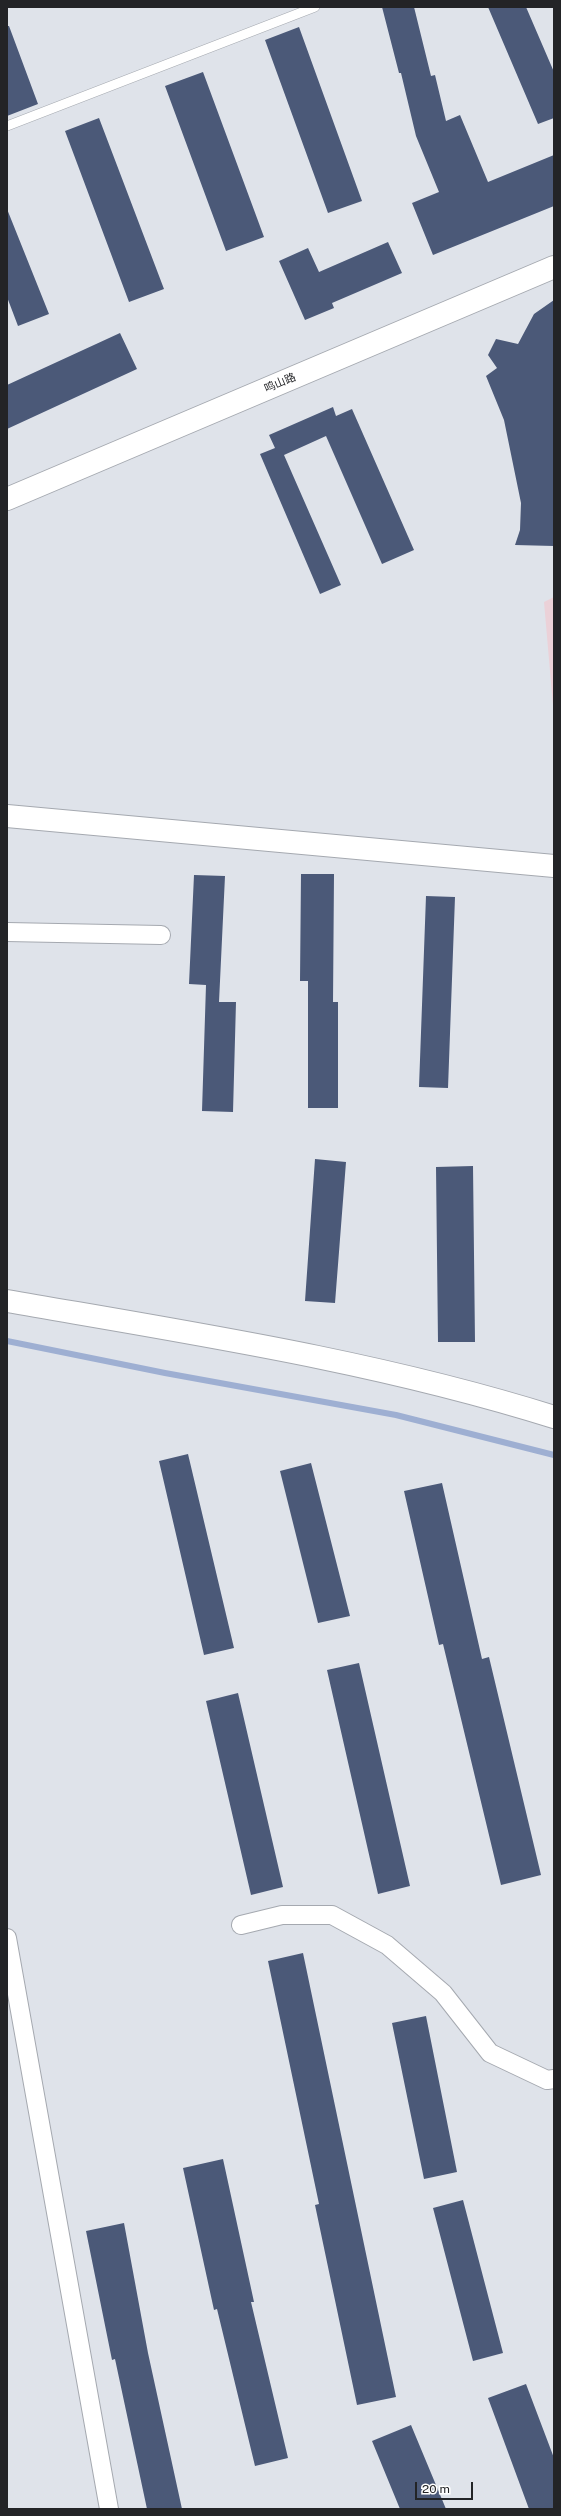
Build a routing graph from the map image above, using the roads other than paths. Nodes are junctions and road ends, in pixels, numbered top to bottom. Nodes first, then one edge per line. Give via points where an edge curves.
1 (315, 7) edge
2 (7, 126) edge
3 (554, 266) edge
4 (7, 500) edge
5 (7, 816) edge
6 (554, 866) edge
7 (7, 932) edge
8 (161, 936) dead end
9 (7, 1301) edge
10 (554, 1417) edge
11 (240, 1926) dead end
12 (7, 1938) edge
13 (554, 2079) edge
14 (109, 2509) edge

1 - 2 lane
3 - 4 main road, 鸣山路
5 - 6 main road
7 - 8 street
9 - 10 main road via 285,1350 476,1392
11 - 13 street via 282,1915 332,1915 387,1945 443,1993 490,2053 547,2080
12 - 14 street

